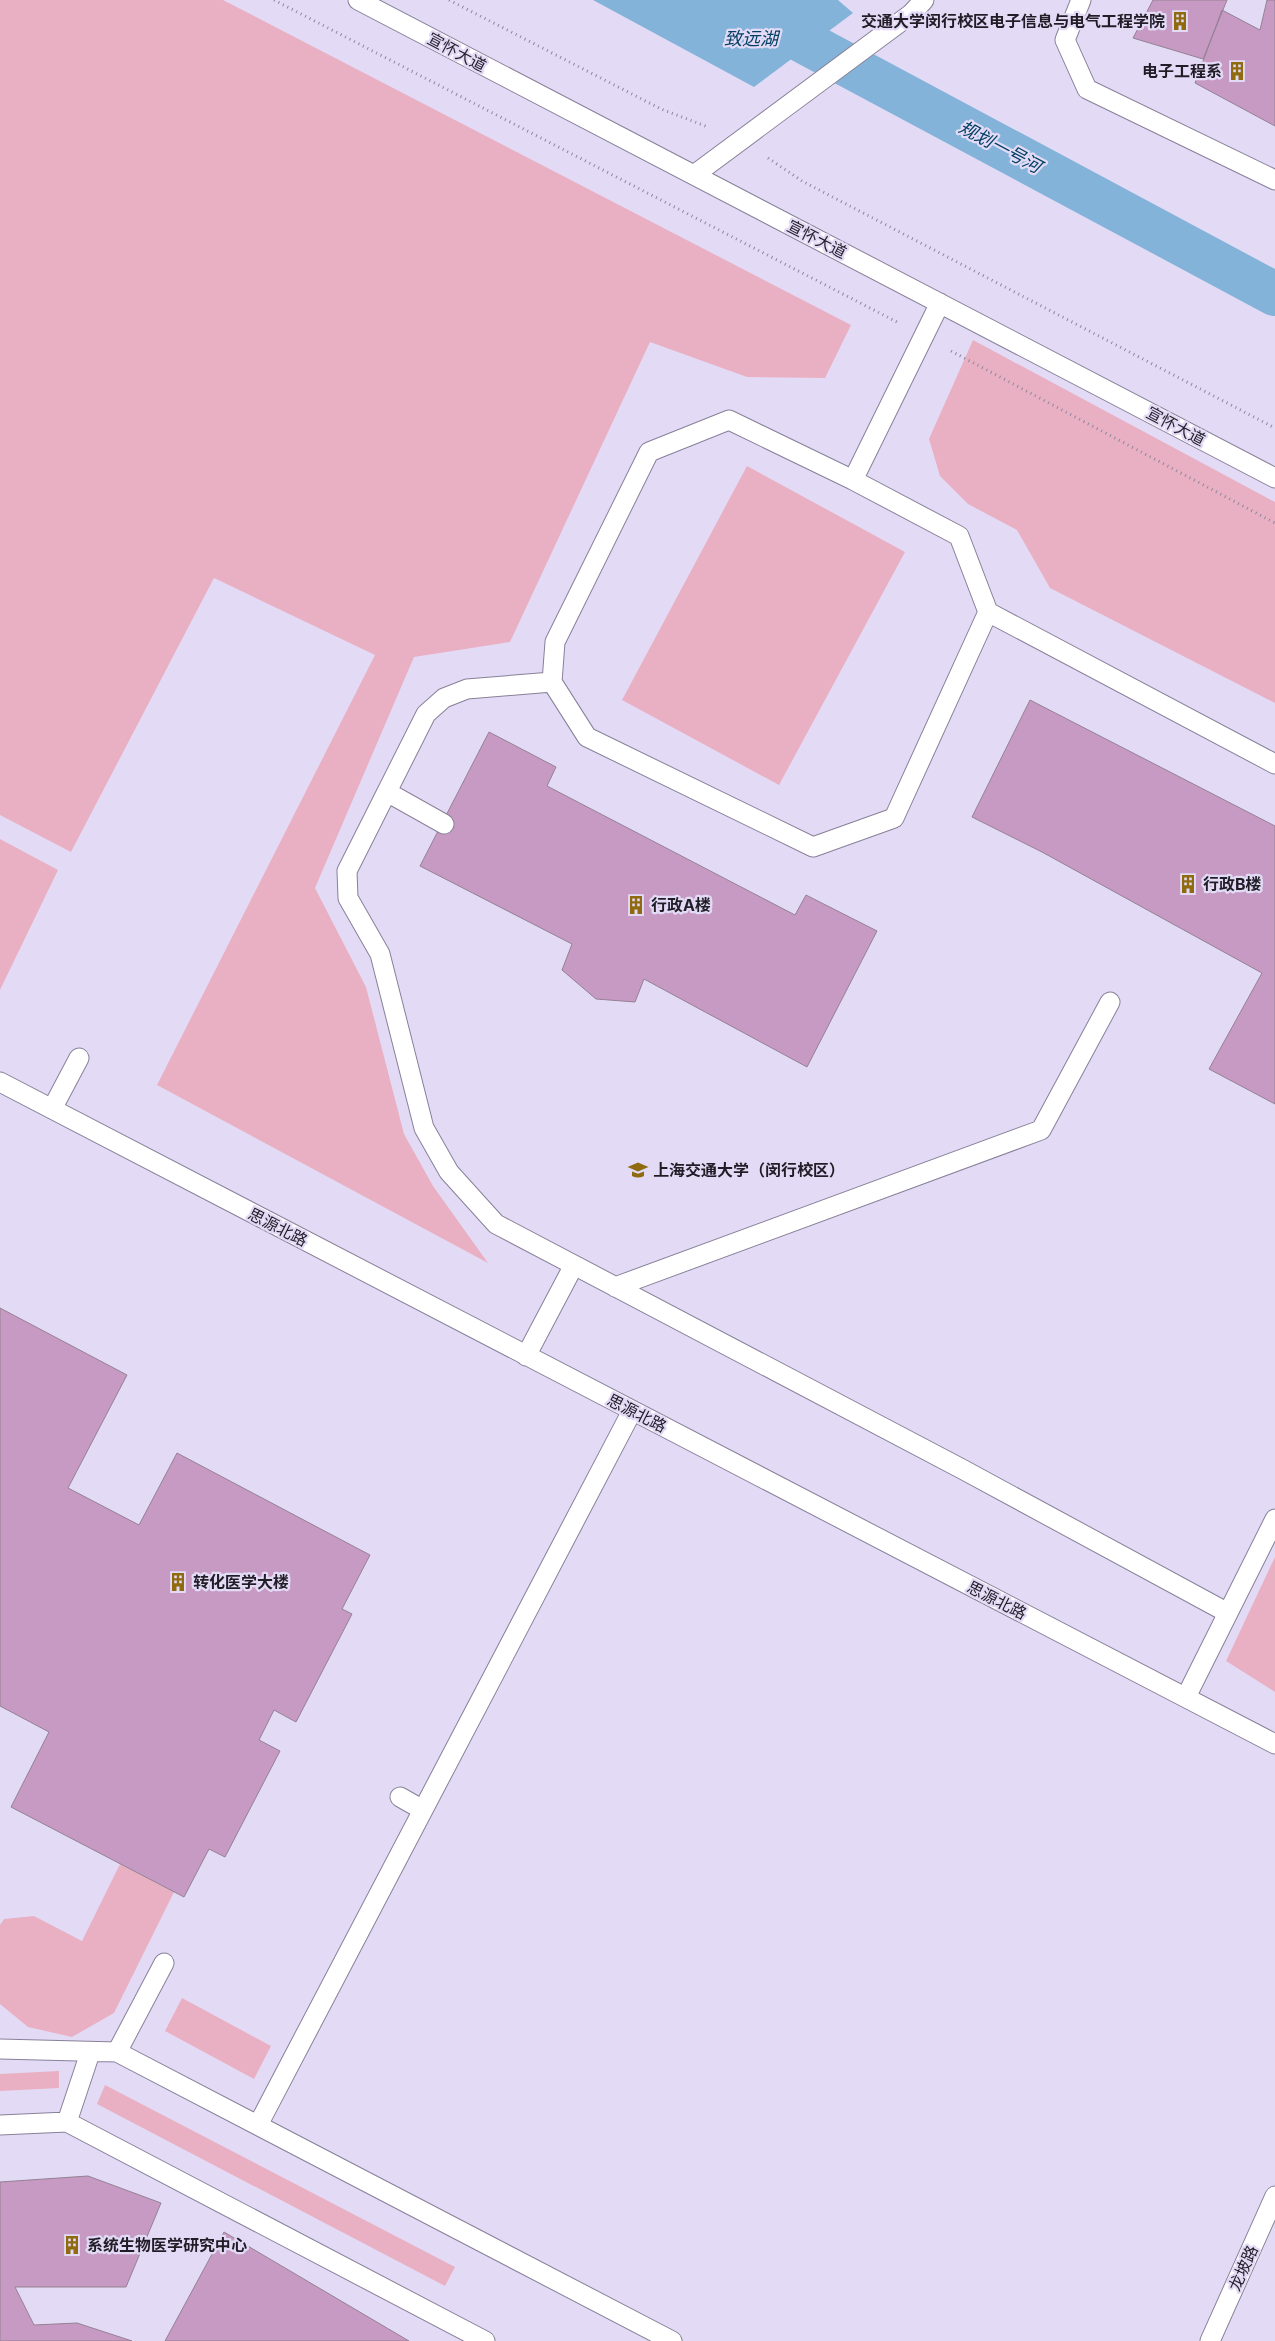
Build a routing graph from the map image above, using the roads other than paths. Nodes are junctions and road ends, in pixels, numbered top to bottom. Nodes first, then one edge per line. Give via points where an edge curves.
1 (358, 0) edge
2 (924, 0) edge
3 (1081, 0) edge
4 (694, 175) junction
5 (1275, 180) edge
6 (940, 303) junction
7 (1275, 478) edge
8 (853, 480) junction
9 (988, 612) junction
10 (552, 682) junction
11 (1275, 764) edge
12 (387, 792) junction
13 (444, 824) dead end
14 (1110, 1002) dead end
15 (79, 1058) dead end
16 (0, 1082) edge
17 (52, 1109) junction
18 (574, 1265) junction
19 (615, 1286) junction
20 (526, 1356) junction
21 (632, 1410) junction
22 (1275, 1519) edge
23 (1228, 1613) junction
24 (1186, 1698) junction
25 (1275, 1744) edge
26 (400, 1797) dead end
27 (423, 1810) junction
28 (164, 1963) dead end
29 (0, 2049) edge
30 (117, 2052) junction
31 (90, 2053) junction
32 (67, 2122) junction
33 (0, 2125) edge
34 (258, 2125) junction
35 (1275, 2196) edge
36 (650, 2336) edge
37 (484, 2341) edge
38 (672, 2341) edge
39 (1210, 2341) edge

1 - 4 lane, 宣怀大道
2 - 4 lane via 911,14
3 - 5 lane via 1064,40 1087,89
4 - 6 lane, 宣怀大道
6 - 7 lane, 宣怀大道
6 - 8 lane
8 - 9 lane via 959,536
8 - 10 lane via 729,420 650,452 555,642
9 - 10 lane via 894,818 813,847 588,737
9 - 11 lane
10 - 12 lane via 466,689 444,698 426,714
12 - 13 lane
12 - 18 lane via 347,871 348,898 380,954 424,1128 449,1172 496,1224
14 - 19 lane via 1041,1130
15 - 17 lane
16 - 17 lane, 思源北路
17 - 20 lane, 思源北路
18 - 19 lane
18 - 20 lane
19 - 23 lane
20 - 21 lane, 思源北路
21 - 24 lane, 思源北路
21 - 27 lane
22 - 23 lane
23 - 24 lane
24 - 25 lane, 思源北路
26 - 27 lane
27 - 34 lane
28 - 30 lane
29 - 31 lane
30 - 31 lane
30 - 34 lane
31 - 32 lane
32 - 33 lane
32 - 37 lane
34 - 36 lane
35 - 39 lane, 龙坡路
36 - 38 lane

